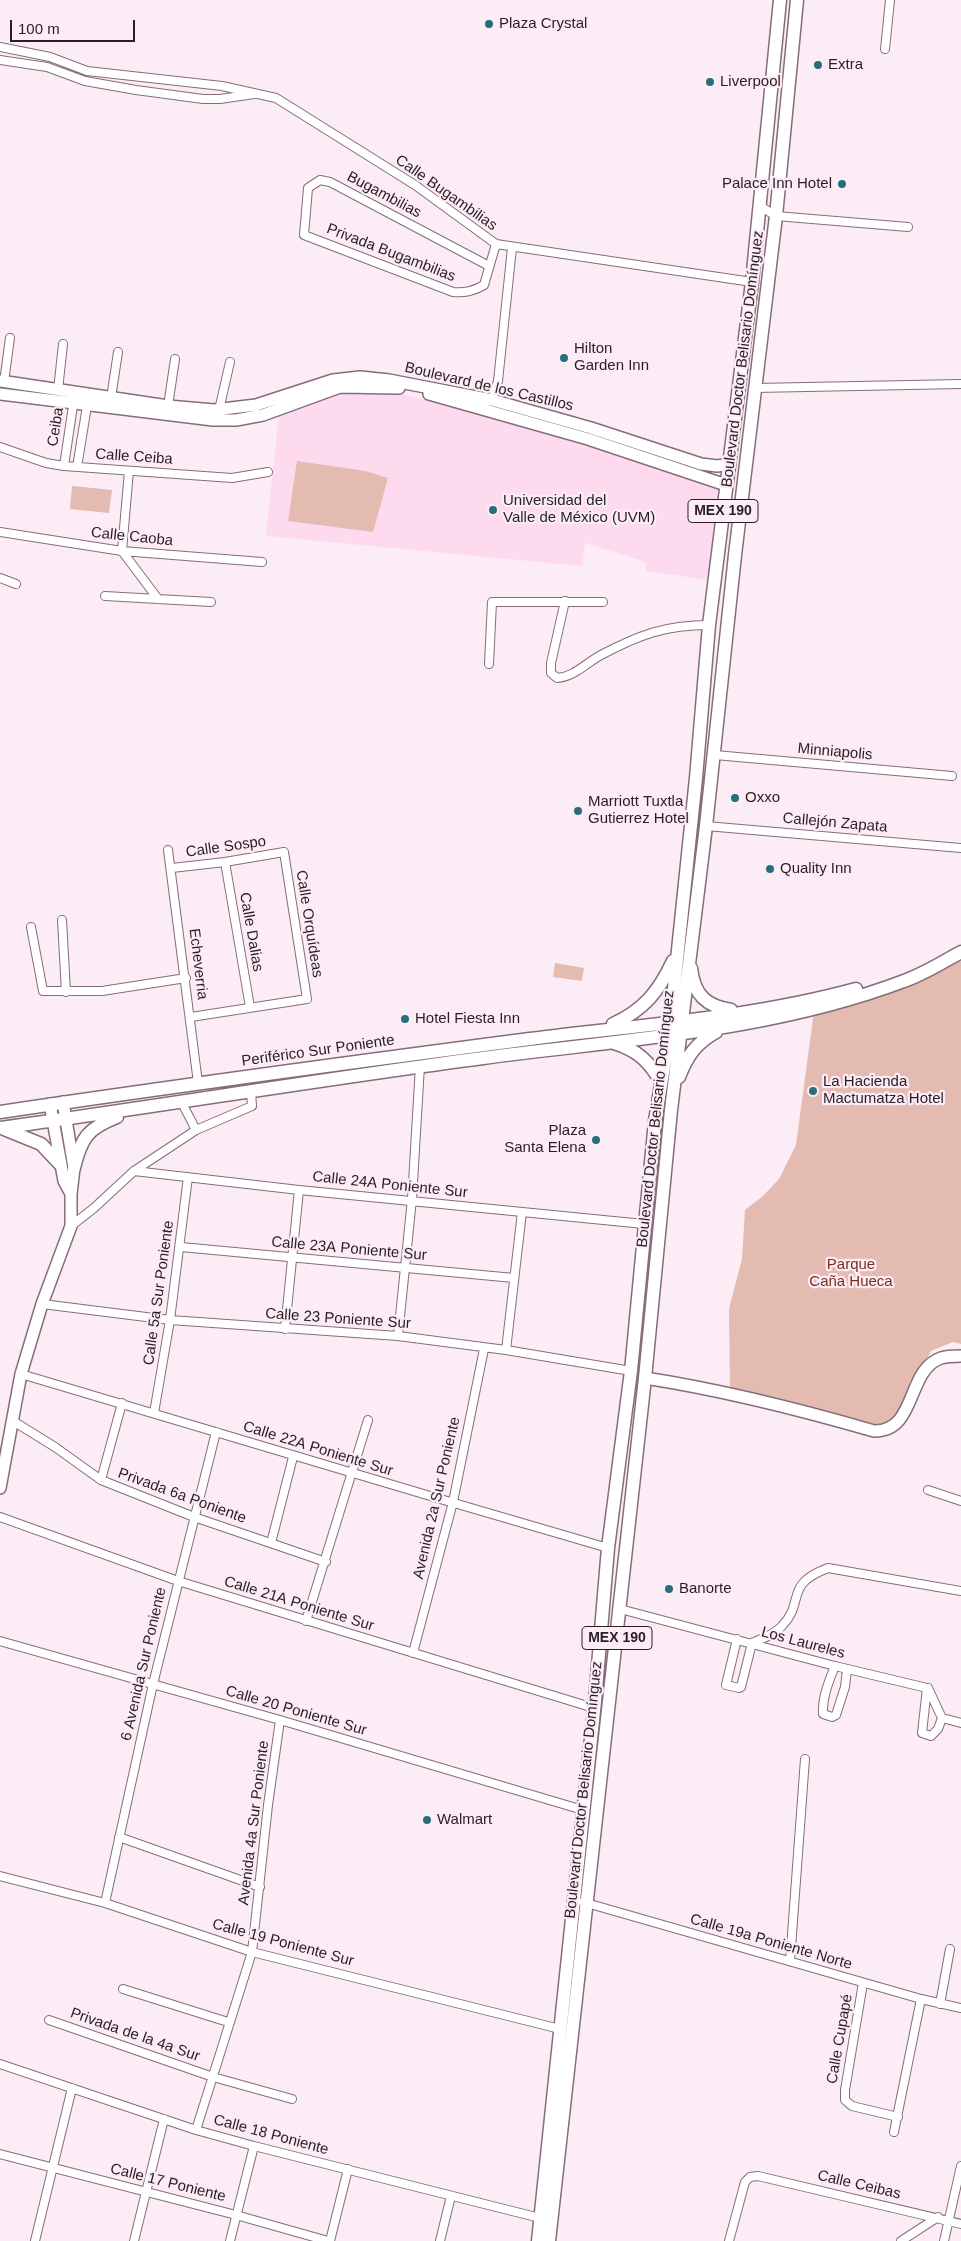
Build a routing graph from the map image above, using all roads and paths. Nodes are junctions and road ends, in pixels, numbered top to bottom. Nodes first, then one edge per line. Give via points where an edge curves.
1 (780, 0) edge
2 (797, 0) edge
3 (890, 0) edge
4 (0, 47) edge
5 (885, 49) dead end
6 (0, 60) edge
7 (87, 71) junction
8 (85, 81) junction
9 (261, 93) junction
10 (760, 206) junction
11 (776, 216) junction
12 (908, 227) dead end
13 (304, 235) joint
14 (496, 244) junction
15 (512, 248) junction
16 (489, 266) junction
17 (752, 282) junction
18 (10, 338) dead end
19 (63, 344) dead end
20 (118, 352) dead end
21 (175, 359) dead end
22 (230, 362) dead end
23 (2, 382) edge
24 (961, 384) edge
25 (755, 388) junction
26 (58, 390) junction
27 (0, 394) edge
28 (74, 398) junction
29 (111, 398) junction
30 (88, 399) junction
31 (492, 400) junction
32 (168, 406) junction
33 (219, 410) junction
34 (201, 413) junction
35 (553, 423) junction
36 (0, 447) edge
37 (730, 464) junction
38 (64, 466) junction
39 (77, 467) junction
40 (128, 471) junction
41 (268, 472) dead end
42 (726, 485) junction
43 (0, 532) edge
44 (122, 551) junction
45 (262, 562) dead end
46 (0, 578) edge
47 (16, 584) dead end
48 (105, 596) dead end
49 (158, 599) junction
50 (565, 601) junction
51 (211, 602) dead end
52 (603, 602) dead end
53 (709, 625) junction
54 (488, 664) dead end
55 (715, 755) junction
56 (952, 776) dead end
57 (706, 826) junction
58 (961, 848) edge
59 (168, 850) dead end
60 (284, 852) joint
61 (225, 862) junction
62 (172, 868) junction
63 (62, 920) dead end
64 (31, 927) dead end
65 (961, 946) edge
66 (677, 952) junction
67 (961, 952) edge
68 (689, 957) junction
69 (186, 978) junction
70 (66, 992) junction
71 (250, 1006) junction
72 (744, 1013) junction
73 (191, 1017) junction
74 (676, 1021) junction
75 (731, 1026) junction
76 (600, 1030) junction
77 (674, 1035) junction
78 (609, 1042) junction
79 (451, 1049) junction
80 (397, 1063) junction
81 (442, 1063) junction
82 (420, 1066) junction
83 (661, 1082) junction
84 (198, 1083) junction
85 (251, 1092) junction
86 (673, 1096) junction
87 (182, 1102) junction
88 (56, 1104) junction
89 (136, 1110) junction
90 (0, 1112) edge
91 (59, 1120) junction
92 (1, 1128) edge
93 (196, 1130) junction
94 (60, 1164) junction
95 (74, 1168) junction
96 (134, 1171) junction
97 (188, 1177) junction
98 (299, 1190) junction
99 (70, 1194) junction
100 (412, 1199) junction
101 (522, 1212) junction
102 (644, 1224) junction
103 (70, 1226) junction
104 (180, 1247) junction
105 (292, 1259) junction
106 (406, 1268) junction
107 (514, 1278) junction
108 (42, 1304) junction
109 (170, 1320) junction
110 (285, 1329) junction
111 (398, 1336) junction
112 (484, 1349) junction
113 (506, 1350) junction
114 (961, 1356) edge
115 (630, 1371) junction
116 (21, 1374) junction
117 (645, 1378) junction
118 (122, 1402) junction
119 (154, 1412) junction
120 (368, 1420) dead end
121 (13, 1422) junction
122 (216, 1432) junction
123 (293, 1456) junction
124 (351, 1474) junction
125 (101, 1480) junction
126 (0, 1488) edge
127 (928, 1490) dead end
128 (961, 1500) edge
129 (453, 1502) junction
130 (0, 1517) edge
131 (194, 1517) junction
132 (271, 1543) junction
133 (608, 1548) junction
134 (326, 1562) junction
135 (178, 1581) junction
136 (961, 1591) edge
137 (620, 1609) junction
138 (306, 1621) junction
139 (737, 1639) junction
140 (0, 1641) edge
141 (752, 1643) junction
142 (413, 1653) junction
143 (835, 1666) junction
144 (847, 1669) junction
145 (153, 1684) junction
146 (927, 1688) junction
147 (594, 1708) junction
148 (942, 1718) junction
149 (280, 1720) junction
150 (961, 1723) edge
151 (805, 1758) dead end
152 (584, 1810) junction
153 (119, 1837) junction
154 (0, 1876) edge
155 (260, 1887) junction
156 (574, 1901) junction
157 (588, 1902) junction
158 (105, 1903) junction
159 (950, 1949) dead end
160 (252, 1952) junction
161 (790, 1961) junction
162 (864, 1983) junction
163 (123, 1989) dead end
164 (920, 1999) junction
165 (940, 2004) junction
166 (961, 2008) edge
167 (49, 2020) dead end
168 (228, 2022) junction
169 (560, 2029) junction
170 (0, 2064) edge
171 (212, 2077) junction
172 (72, 2088) junction
173 (292, 2099) dead end
174 (898, 2117) junction
175 (164, 2119) junction
176 (196, 2130) junction
177 (894, 2132) dead end
178 (254, 2146) junction
179 (0, 2154) edge
180 (961, 2166) edge
181 (53, 2167) junction
182 (348, 2169) junction
183 (146, 2192) junction
184 (452, 2196) junction
185 (236, 2215) junction
186 (938, 2217) junction
187 (540, 2218) junction
188 (948, 2221) junction
189 (961, 2224) edge
190 (35, 2241) edge
191 (134, 2241) edge
192 (230, 2241) edge
193 (329, 2241) edge
194 (440, 2241) edge
195 (538, 2241) edge
196 (550, 2241) edge
197 (729, 2241) edge
198 (901, 2241) edge
199 (944, 2241) edge

1 - 10 main road, Boulevard Doctor Belisario Domínguez / MEX 190
2 - 11 main road, Boulevard Doctor Belisario Domínguez / MEX 190
3 - 5 street
4 - 7 street, Calle Bugambilias via 50,56
6 - 8 street via 48,67
7 - 8 street
7 - 9 street, Calle Bugambilias
8 - 9 street via 203,99
9 - 14 street, Calle Bugambilias via 286,104 415,185
10 - 11 street
10 - 17 main road, Boulevard Doctor Belisario Domínguez / MEX 190
11 - 12 street
11 - 25 main road, Boulevard Doctor Belisario Domínguez / MEX 190
13 - 16 street, Privada Bugambilias via 453,292 473,291 484,284
13 - 16 street, Bugambilias via 308,188 320,180 330,182
14 - 15 street, Calle Bugambilias
14 - 16 street, Privada Bugambilias
15 - 17 street, Calle Bugambilias
15 - 31 street via 498,380
17 - 37 main road, Boulevard Doctor Belisario Domínguez / MEX 190
18 - 23 street
19 - 26 street
20 - 29 street
21 - 32 street
22 - 33 street
23 - 26 street, Boulevard de los Castillos
24 - 25 street
25 - 55 main road, Boulevard Doctor Belisario Domínguez / MEX 190
26 - 28 street, Boulevard de los Castillos
27 - 28 street, Boulevard de los Castillos
28 - 30 street, Boulevard de los Castillos
28 - 38 street, Ceiba
29 - 30 street, Boulevard de los Castillos
29 - 32 street, Boulevard de los Castillos
30 - 34 street, Boulevard de los Castillos
30 - 39 street
31 - 33 street, Boulevard de los Castillos via 407,382 360,377 333,380 256,405
31 - 35 street, Boulevard de los Castillos
32 - 34 street, Boulevard de los Castillos
33 - 34 street, Boulevard de los Castillos
34 - 35 street, Boulevard de los Castillos via 236,420 263,415 340,387 394,387
35 - 37 street, Boulevard de los Castillos via 701,464
35 - 42 street, Boulevard de los Castillos
36 - 38 street, Calle Ceiba
37 - 42 main road, Boulevard Doctor Belisario Domínguez / MEX 190
38 - 39 street, Calle Ceiba
39 - 40 street, Calle Ceiba
40 - 41 street, Calle Ceiba via 232,478
40 - 44 street
42 - 53 main road, Boulevard Doctor Belisario Domínguez / MEX 190
43 - 44 street, Calle Caoba
44 - 45 street, Calle Caoba
44 - 49 street
46 - 47 street
48 - 49 street
49 - 51 street
50 - 52 street
50 - 53 street via 551,663 557,678 566,678 600,656 656,630
50 - 54 street via 492,602
53 - 66 main road, Boulevard Doctor Belisario Domínguez / MEX 190
55 - 56 street, Minniapolis
55 - 57 main road, Boulevard Doctor Belisario Domínguez / MEX 190
57 - 58 street, Callejón Zapata
57 - 68 main road, Boulevard Doctor Belisario Domínguez / MEX 190
59 - 62 street, Echeverria
60 - 61 street, Calle Sospo
60 - 71 street, Calle Orquídeas via 307,999
61 - 62 street, Calle Sospo
61 - 71 street, Calle Dalias
62 - 69 street, Echeverria
63 - 70 street
64 - 70 street via 43,990
65 - 72 main road, Periférico Sur Poniente via 904,973 862,986 808,1001
66 - 74 main road, Boulevard Doctor Belisario Domínguez / MEX 190
66 - 76 main road via 662,983 643,1006
67 - 75 main road, Periférico Sur Poniente via 906,981 772,1020
68 - 72 main road via 691,974 702,998 718,1008
68 - 74 main road, Boulevard Doctor Belisario Domínguez / MEX 190
69 - 70 street via 102,991
69 - 73 street, Echeverria
71 - 73 street
72 - 74 main road, Periférico Sur Poniente
73 - 84 street, Echeverria
74 - 76 main road, Periférico Sur Poniente
74 - 77 main road, Boulevard Doctor Belisario Domínguez / MEX 190
75 - 77 main road, Periférico Sur Poniente
75 - 86 main road via 703,1039 692,1049
76 - 79 main road, Periférico Sur Poniente
77 - 78 main road, Periférico Sur Poniente
77 - 83 main road, Boulevard Doctor Belisario Domínguez / MEX 190
77 - 86 main road, Boulevard Doctor Belisario Domínguez / MEX 190
78 - 81 main road, Periférico Sur Poniente
78 - 83 main road via 638,1053
79 - 80 main road, Periférico Sur Poniente
79 - 81 main road via 449,1057
80 - 82 main road, Periférico Sur Poniente
80 - 84 main road, Periférico Sur Poniente
80 - 85 main road, Periférico Sur Poniente
81 - 82 main road, Periférico Sur Poniente
82 - 100 street
83 - 102 main road, Boulevard Doctor Belisario Domínguez / MEX 190
84 - 88 main road, Periférico Sur Poniente
85 - 87 main road, Periférico Sur Poniente
85 - 93 street via 252,1106
86 - 117 main road, Boulevard Doctor Belisario Domínguez / MEX 190
87 - 89 main road, Periférico Sur Poniente
87 - 93 street
88 - 90 main road, Periférico Sur Poniente
88 - 91 street
89 - 91 main road, Periférico Sur Poniente
89 - 95 main road via 102,1123 87,1134 78,1149
91 - 92 main road, Periférico Sur Poniente
91 - 94 street
91 - 95 street
92 - 94 main road via 42,1144
93 - 96 street
94 - 99 street
95 - 99 street
96 - 97 street, Calle 24A Poniente Sur
96 - 103 street
97 - 98 street, Calle 24A Poniente Sur
97 - 104 street, Calle 5a Sur Poniente
98 - 100 street, Calle 24A Poniente Sur
98 - 105 street
99 - 103 street
100 - 101 street, Calle 24A Poniente Sur
100 - 106 street
101 - 102 street, Calle 24A Poniente Sur
101 - 107 street
102 - 115 main road, Boulevard Doctor Belisario Domínguez / MEX 190
103 - 108 street
104 - 105 street, Calle 23A Poniente Sur
104 - 109 street, Calle 5a Sur Poniente
105 - 106 street, Calle 23A Poniente Sur
105 - 110 street
106 - 107 street, Calle 23A Poniente Sur
106 - 111 street
107 - 113 street
108 - 109 street, Calle 23 Poniente Sur
108 - 116 street
109 - 110 street, Calle 23 Poniente Sur
109 - 119 street, Calle 5a Sur Poniente
110 - 111 street, Calle 23 Poniente Sur
111 - 112 street, Calle 23 Poniente Sur
112 - 113 street, Calle 23 Poniente Sur
112 - 129 street, Avenida 2a Sur Poniente
113 - 115 street, Calle 23 Poniente Sur
114 - 117 street via 940,1358 924,1372 902,1416 895,1426 885,1431 874,1431 713,1390
115 - 133 main road, Boulevard Doctor Belisario Domínguez / MEX 190
116 - 118 street, Calle 22A Poniente Sur
116 - 121 street
117 - 137 main road, Boulevard Doctor Belisario Domínguez / MEX 190
118 - 119 street, Calle 22A Poniente Sur
118 - 125 street
119 - 122 street, Calle 22A Poniente Sur
120 - 124 street
121 - 125 street, Privada 6a Poniente
121 - 126 street
122 - 123 street, Calle 22A Poniente Sur
122 - 131 street, 6 Avenida Sur Poniente
123 - 124 street, Calle 22A Poniente Sur
123 - 132 street
124 - 129 street, Calle 22A Poniente Sur
124 - 134 street
125 - 131 street, Privada 6a Poniente
127 - 128 street
129 - 133 street, Calle 22A Poniente Sur
129 - 142 street, Avenida 2a Sur Poniente
130 - 135 street, Calle 21A Poniente Sur
131 - 132 street, Privada 6a Poniente
131 - 135 street, 6 Avenida Sur Poniente
132 - 134 street, Privada 6a Poniente
133 - 147 main road, Boulevard Doctor Belisario Domínguez / MEX 190
134 - 138 street
135 - 138 street, Calle 21A Poniente Sur
135 - 145 street, 6 Avenida Sur Poniente
136 - 141 street via 828,1568 805,1580 797,1589 791,1614 783,1625 773,1634
137 - 139 street, Los Laureles
137 - 157 main road, Boulevard Doctor Belisario Domínguez / MEX 190
138 - 142 street, Calle 21A Poniente Sur
139 - 141 street, Los Laureles
139 - 141 street via 726,1683 728,1686 741,1687
140 - 145 street, Calle 20 Poniente Sur
141 - 143 street, Los Laureles
142 - 147 street, Calle 21A Poniente Sur
143 - 144 street, Los Laureles
143 - 144 street via 823,1714 836,1715 841,1705
144 - 146 street, Los Laureles
145 - 149 street, Calle 20 Poniente Sur
145 - 153 street, 6 Avenida Sur Poniente
146 - 148 street
146 - 148 street via 922,1733 931,1736
147 - 152 main road, Boulevard Doctor Belisario Domínguez / MEX 190
148 - 150 street
149 - 152 street, Calle 20 Poniente Sur
149 - 155 street, Avenida 4a Sur Poniente
151 - 161 street
152 - 156 main road, Boulevard Doctor Belisario Domínguez / MEX 190
153 - 155 street
153 - 158 street, 6 Avenida Sur Poniente
154 - 158 street, Calle 19 Poniente Sur
155 - 160 street, Avenida 4a Sur Poniente
156 - 157 street, Calle 19a Poniente Norte
156 - 169 main road, Boulevard Doctor Belisario Domínguez / MEX 190
157 - 161 street, Calle 19a Poniente Norte
157 - 196 main road, Boulevard Doctor Belisario Domínguez / MEX 190
158 - 160 street, Calle 19 Poniente Sur
159 - 165 street
160 - 168 street, Avenida 4a Sur Poniente
160 - 169 street, Calle 19 Poniente Sur
161 - 162 street, Calle 19a Poniente Norte
162 - 164 street, Calle 19a Poniente Norte
162 - 174 street, Calle Cupapé via 845,2100 852,2106
163 - 168 street
164 - 165 street, Calle 19a Poniente Norte
164 - 174 street
165 - 166 street, Calle 19a Poniente Norte
167 - 171 street, Privada de la 4a Sur
168 - 171 street, Avenida 4a Sur Poniente
169 - 187 main road, Boulevard Doctor Belisario Domínguez / MEX 190
170 - 172 street, Calle 18 Poniente
171 - 173 street, Privada de la 4a Sur
171 - 176 street, Avenida 4a Sur Poniente
172 - 175 street, Calle 18 Poniente
172 - 181 street
174 - 177 street
175 - 176 street, Calle 18 Poniente
175 - 183 street
176 - 178 street, Calle 18 Poniente
178 - 182 street, Calle 18 Poniente
178 - 185 street
179 - 181 street, Calle 17 Poniente
180 - 188 street
181 - 183 street, Calle 17 Poniente
181 - 190 street
182 - 184 street, Calle 18 Poniente
182 - 193 street
183 - 185 street, Calle 17 Poniente
183 - 191 street
184 - 187 street, Calle 18 Poniente
184 - 194 street
185 - 192 street
185 - 193 street, Calle 17 Poniente
186 - 188 street, Calle Ceibas
186 - 197 street, Calle Ceibas via 766,2177 750,2177 742,2189
186 - 198 street
187 - 195 main road, Boulevard Doctor Belisario Domínguez / MEX 190
188 - 189 street, Calle Ceibas
188 - 199 street

